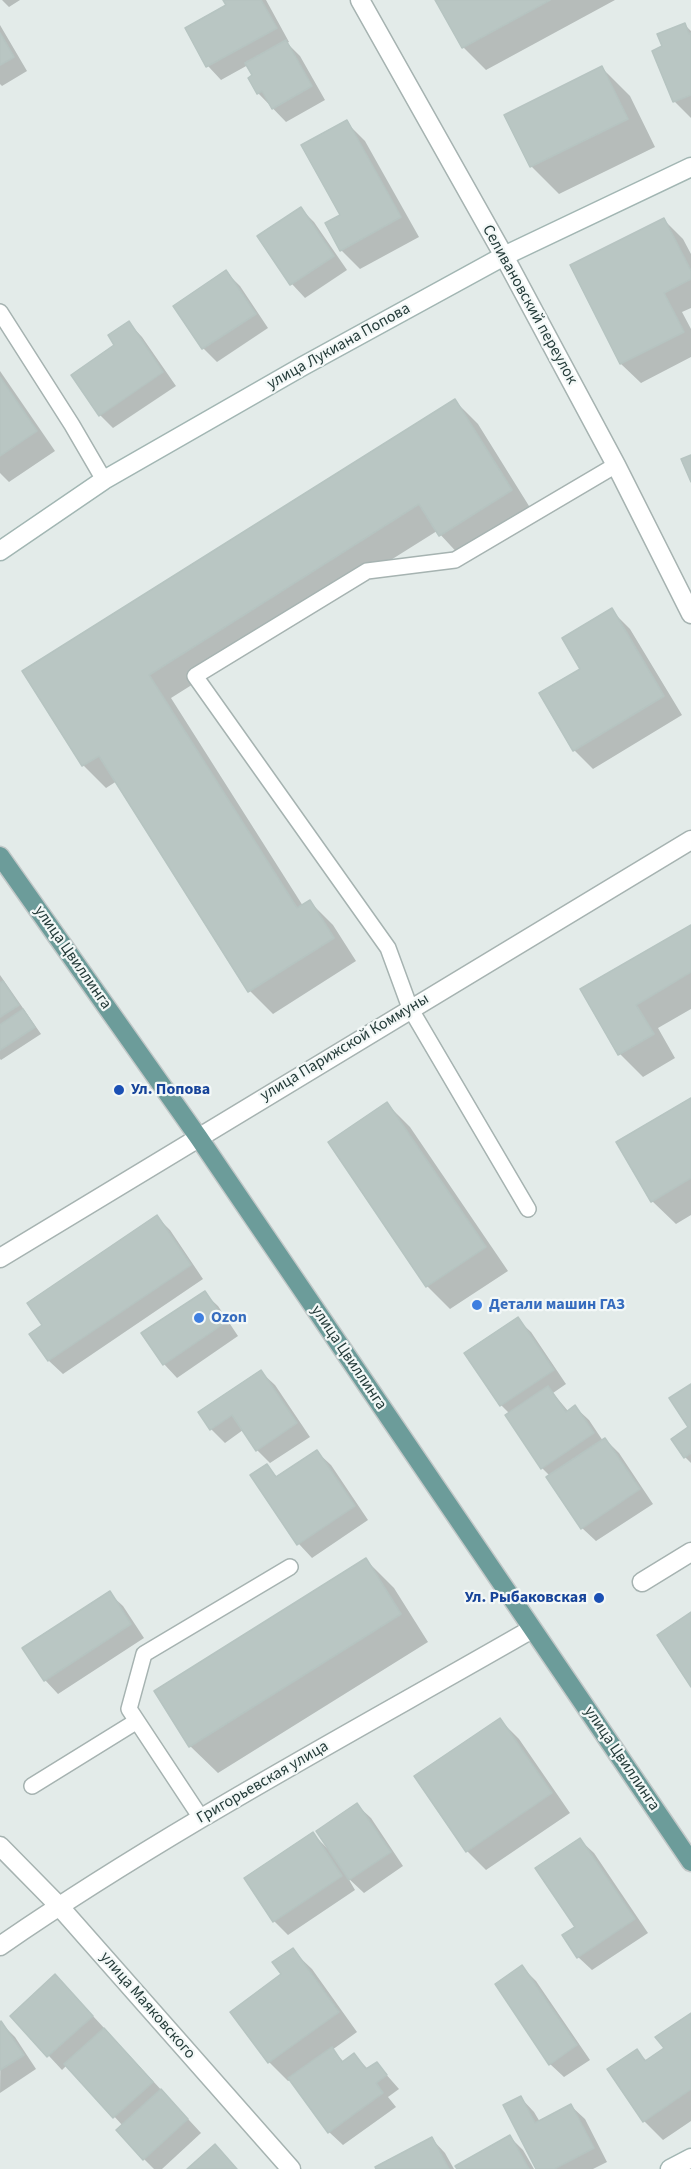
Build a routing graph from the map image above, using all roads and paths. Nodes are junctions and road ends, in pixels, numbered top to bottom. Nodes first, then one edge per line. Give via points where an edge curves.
1 (360, 0) edge
2 (691, 167) edge
3 (504, 256) junction
4 (0, 312) edge
5 (616, 465) junction
6 (104, 480) junction
7 (0, 551) edge
8 (691, 614) edge
9 (691, 840) edge
10 (0, 856) edge
11 (410, 1008) junction
12 (199, 1138) junction
13 (528, 1209) dead end
14 (0, 1258) edge
15 (691, 1552) edge
16 (290, 1567) dead end
17 (642, 1582) dead end
18 (532, 1629) junction
19 (137, 1721) junction
20 (32, 1786) dead end
21 (201, 1818) junction
22 (0, 1846) edge
23 (691, 1862) edge
24 (59, 1906) junction
25 (0, 1946) edge
26 (691, 2158) edge
27 (291, 2169) edge
28 (670, 2169) edge

1 - 3 street, Селивановский переулок
2 - 3 street, улица Лукиана Попова
3 - 5 street, Селивановский переулок
3 - 6 street, улица Лукиана Попова
4 - 6 lane
5 - 8 street, Селивановский переулок
5 - 11 lane via 455,560 367,572 195,676 388,948
6 - 7 street, улица Лукиана Попова
9 - 11 street, улица Парижской Коммуны
10 - 12 main road, улица Цвиллинга
11 - 12 street, улица Парижской Коммуны
11 - 13 lane
12 - 14 street, улица Парижской Коммуны
12 - 18 main road, улица Цвиллинга
15 - 17 street
16 - 19 lane via 144,1654 129,1708
18 - 21 street, Григорьевская улица
18 - 23 main road, улица Цвиллинга
19 - 20 lane
19 - 21 lane
21 - 24 street, Григорьевская улица
22 - 24 street, улица Маяковского
24 - 25 street, Григорьевская улица
24 - 27 street, улица Маяковского
26 - 28 street

